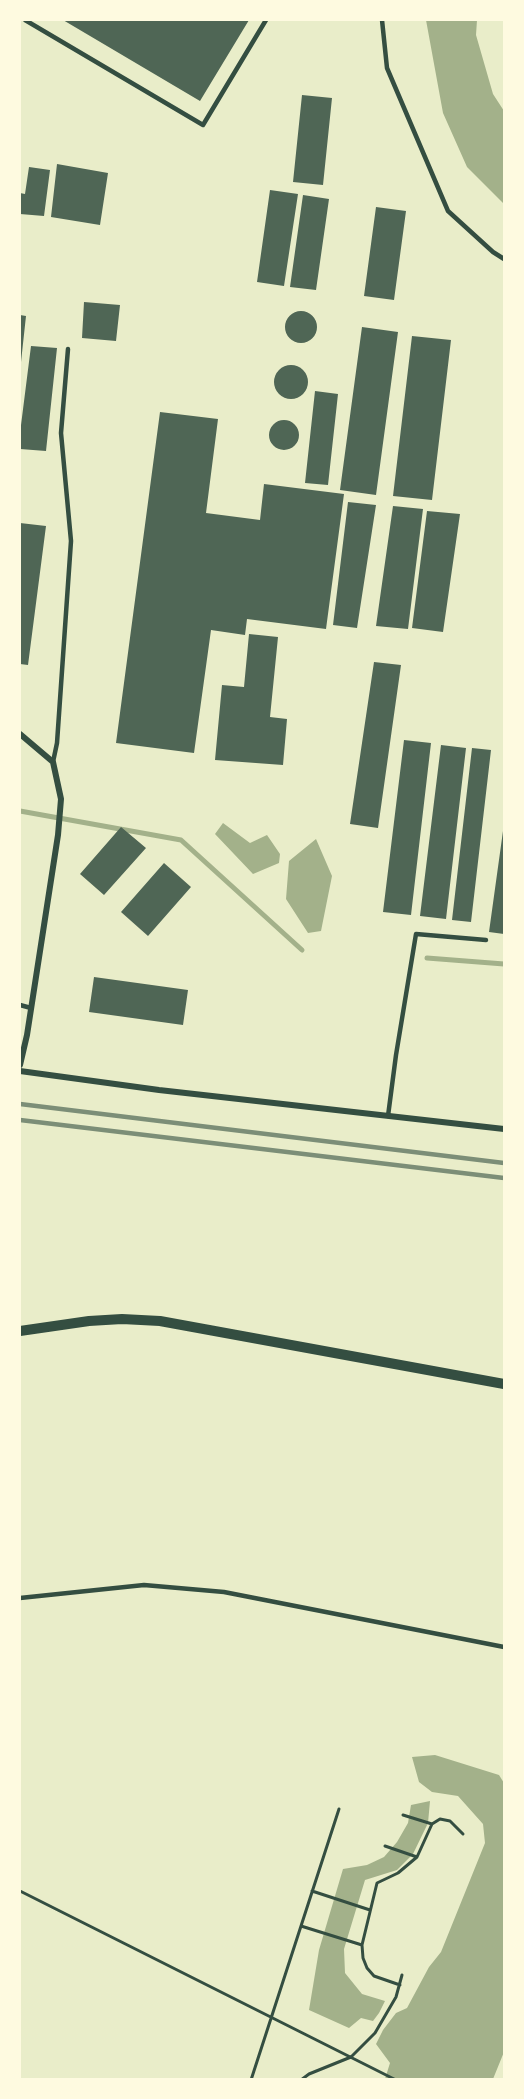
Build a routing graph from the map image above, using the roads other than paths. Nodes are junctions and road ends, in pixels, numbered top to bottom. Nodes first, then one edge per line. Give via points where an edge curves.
1 (25, 20) edge
2 (266, 20) edge
3 (382, 20) edge
4 (504, 260) edge
5 (68, 349) dead end
6 (20, 734) edge
7 (53, 762) junction
8 (486, 940) dead end
9 (20, 1005) edge
10 (31, 1008) junction
11 (20, 1065) edge
12 (20, 1071) edge
13 (388, 1116) junction
14 (504, 1129) edge
15 (20, 1331) edge
16 (504, 1384) edge
17 (20, 1598) edge
18 (504, 1647) edge

1 - 2 lane via 203,125
3 - 4 lane via 387,68 448,212
5 - 7 lane via 62,433 71,541
6 - 7 street
7 - 10 street via 60,799 58,835
8 - 13 lane via 416,934
9 - 10 lane
10 - 11 street
12 - 13 street
13 - 14 street
15 - 16 street via 89,1321 160,1321
17 - 18 lane via 144,1585 224,1592

